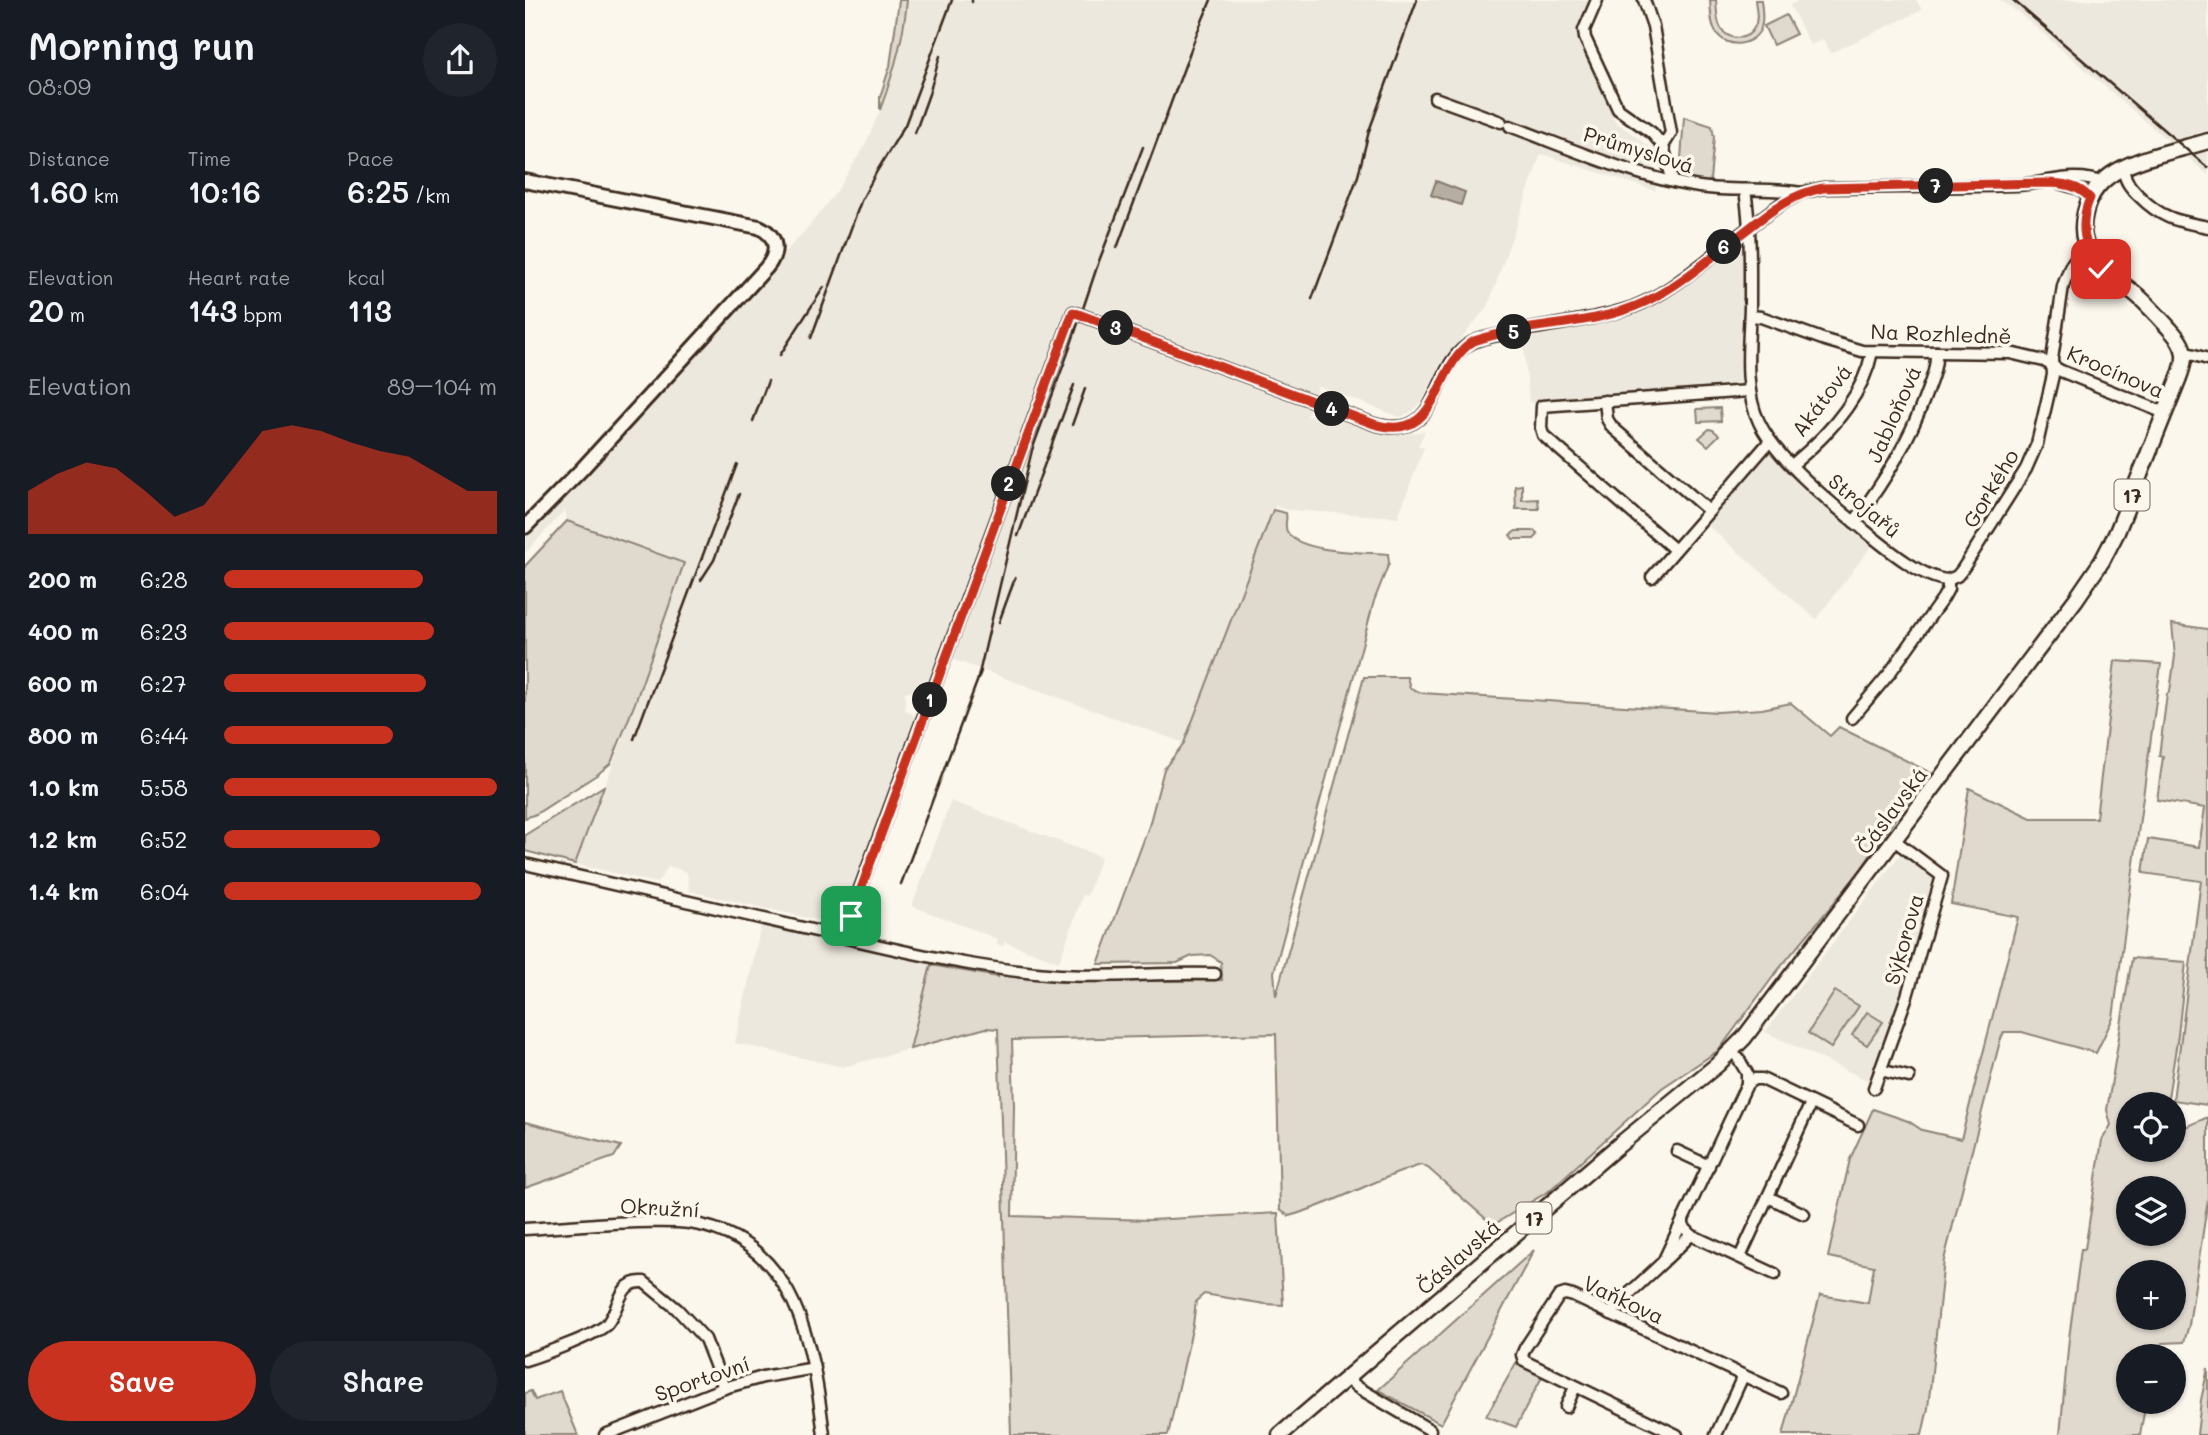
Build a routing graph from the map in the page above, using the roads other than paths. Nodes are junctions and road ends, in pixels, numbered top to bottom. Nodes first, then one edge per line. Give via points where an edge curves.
1 (1597, 0) edge
2 (1644, 0) edge
3 (1435, 98) dead end
4 (2208, 141) edge
5 (1663, 146) junction
6 (2123, 168) junction
7 (525, 181) edge
8 (1673, 182) junction
9 (2045, 183) junction
10 (2102, 183) junction
11 (1745, 190) junction
12 (1801, 193) junction
13 (2090, 198) junction
14 (1750, 227) junction
15 (2208, 227) edge
16 (2086, 243) junction
17 (1750, 316) junction
18 (1872, 352) junction
19 (1935, 352) junction
20 (2184, 352) junction
21 (2208, 359) edge
22 (2051, 364) junction
23 (1749, 391) junction
24 (1605, 401) junction
25 (2165, 413) junction
26 (1770, 441) junction
27 (1792, 465) junction
28 (1709, 511) junction
29 (1854, 522) junction
30 (525, 527) edge
31 (1675, 550) junction
32 (1652, 577) dead end
33 (1948, 580) junction
34 (1852, 718) dead end
35 (1894, 840) junction
36 (525, 864) edge
37 (842, 937) junction
38 (1215, 974) dead end
39 (1734, 1055) junction
40 (1880, 1070) junction
41 (1909, 1077) dead end
42 (1762, 1079) junction
43 (1747, 1084) junction
44 (1874, 1088) dead end
45 (1811, 1103) junction
46 (1858, 1125) dead end
47 (1677, 1151) dead end
48 (1709, 1166) junction
49 (1767, 1197) junction
50 (1804, 1214) dead end
51 (1683, 1219) junction
52 (525, 1229) edge
53 (1691, 1235) junction
54 (1740, 1257) junction
55 (1663, 1262) junction
56 (1775, 1274) dead end
57 (1611, 1314) junction
58 (525, 1360) edge
59 (815, 1368) junction
60 (1744, 1376) junction
61 (1347, 1378) junction
62 (1575, 1387) junction
63 (725, 1388) junction
64 (1781, 1393) dead end
65 (1566, 1407) dead end
66 (1430, 1430) dead end
67 (605, 1435) edge
68 (824, 1435) edge
69 (1280, 1435) edge
70 (1677, 1435) edge
71 (1716, 1435) edge

1 - 5 street via 1585,38 1620,112
2 - 5 street via 1670,123 1671,136
3 - 8 street, Průmyslová
4 - 6 main road
5 - 8 street
6 - 10 main road
6 - 15 street via 2140,197 2155,211
7 - 30 street via 753,226 770,234 776,248 762,274
8 - 11 street, Průmyslová
9 - 10 street, Průmyslová via 2086,178
9 - 12 street, Průmyslová via 1823,188
9 - 13 street, Průmyslová via 2076,187
10 - 13 main road
11 - 12 street, Průmyslová
11 - 14 street, Strojařů
12 - 14 street, Průmyslová
13 - 16 main road via 2084,219
14 - 17 street, Strojařů
14 - 37 street, Průmyslová via 1684,278 1642,303 1474,341 1453,360 1425,413 1398,427 1374,424 1073,312
16 - 20 main road via 2097,264 2149,307
16 - 22 street, Gorkého via 2063,286
17 - 18 street, Na Rozhledně
17 - 23 street, Strojařů
18 - 19 street, Na Rozhledně
18 - 27 street, Akátová via 1866,374 1849,402
19 - 22 street, Na Rozhledně via 2010,353
19 - 29 street, Jabloňová via 1934,371 1908,438
20 - 21 street
20 - 25 main road, Čáslavská / 17
22 - 25 street, Krocínova
22 - 33 street, Gorkého via 2053,375 2034,454 1962,570
23 - 24 street
23 - 26 street, Strojařů via 1759,424
24 - 28 street via 1612,427
24 - 31 street via 1542,406 1543,435
25 - 35 main road, Čáslavská / 17 via 2102,561
26 - 27 street, Strojařů
26 - 28 street
27 - 29 street, Strojařů
28 - 31 street
29 - 33 street, Strojařů via 1908,563
31 - 32 street
33 - 34 street, Gorkého via 1943,598
35 - 39 main road, Čáslavská / 17
35 - 40 street, Sýkorova via 1942,876
36 - 37 street
37 - 38 street via 1024,972
39 - 42 street
39 - 43 street via 1747,1073
39 - 61 main road, Čáslavská / 17 via 1619,1145
40 - 41 street
40 - 44 street, Sýkorova
42 - 43 street
42 - 45 street
43 - 48 street
45 - 46 street
45 - 49 street
47 - 48 street
48 - 51 street
49 - 50 street
49 - 54 street
51 - 53 street
51 - 55 street
52 - 59 street, Okružní via 680,1222 707,1227 743,1243 769,1263 789,1295 806,1332
53 - 54 street
53 - 55 street
54 - 56 street
55 - 57 street
57 - 60 street, Vaňkova
57 - 62 street, Vaňkova via 1562,1294 1523,1352 1527,1364
58 - 63 street via 605,1326 626,1288 644,1282 705,1339
59 - 63 street, Sportovní
59 - 68 street, Okružní
60 - 64 street, Vaňkova
60 - 71 street
61 - 66 street
61 - 69 main road, Čáslavská / 17
62 - 65 street
62 - 70 street, Vaňkova
63 - 67 street, Sportovní

